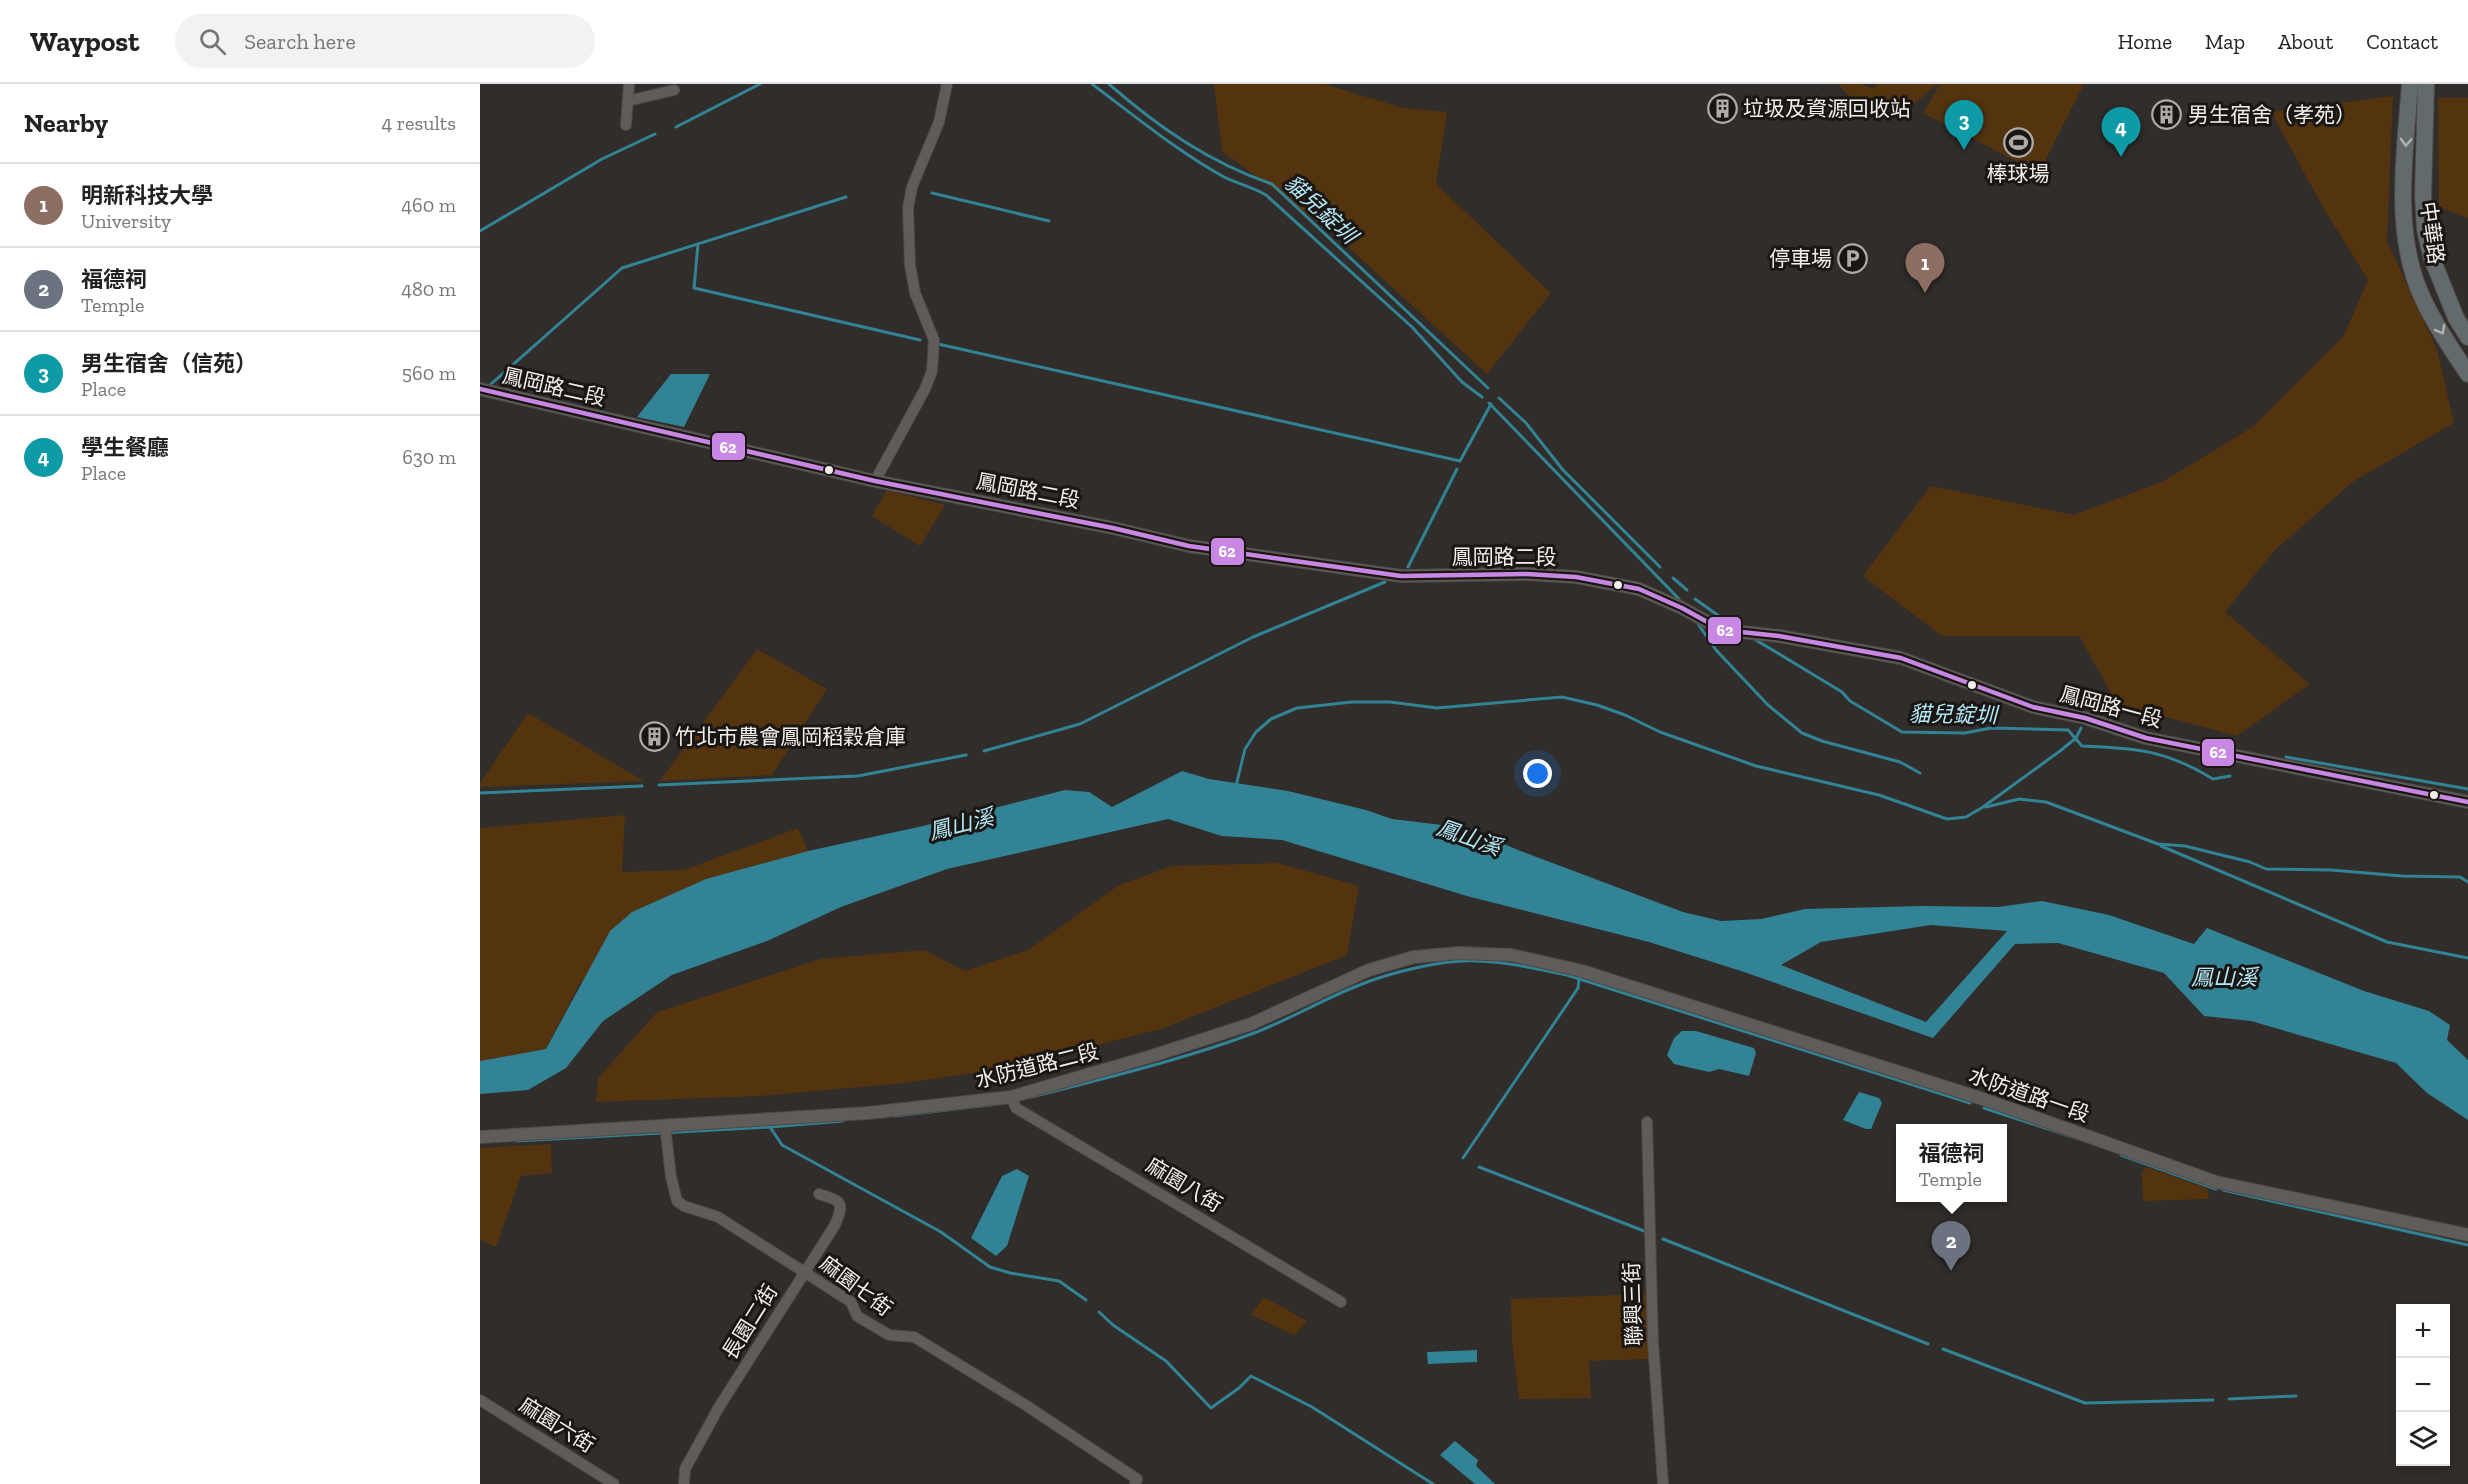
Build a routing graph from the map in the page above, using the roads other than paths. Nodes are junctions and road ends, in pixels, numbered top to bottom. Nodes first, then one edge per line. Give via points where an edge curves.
1 (947, 84) edge
2 (2410, 84) edge
3 (2426, 84) edge
4 (626, 85) edge
5 (674, 90) dead end
6 (628, 100) junction
7 (626, 125) dead end
8 (2468, 337) edge
9 (2468, 374) edge
10 (480, 389) edge
11 (875, 481) junction
12 (1736, 632) joint
13 (2468, 802) edge
14 (1582, 971) joint
15 (1014, 1102) junction
16 (1647, 1122) dead end
17 (666, 1130) junction
18 (480, 1137) edge
19 (819, 1194) dead end
20 (2468, 1235) edge
21 (805, 1271) junction
22 (1341, 1302) dead end
23 (480, 1400) edge
24 (1136, 1481) edge
25 (614, 1484) edge
26 (684, 1484) edge
27 (1663, 1484) edge

1 - 11 street via 939,122 912,187 908,208 915,293 934,340 932,371
2 -> 9 main road, 中華路 via 2403,213 2408,248 2423,299
3 - 8 main road, 中華路 via 2425,229 2431,256 2456,318
4 - 6 street
5 - 6 street
6 - 7 street
10 - 11 street, 鳳岡路二段
11 - 12 street, 鳳岡路二段 via 1243,555 1401,576 1575,577 1639,589 1722,630
12 - 13 street, 鳳岡路一段 via 1901,658 2033,707 2085,718 2146,738
14 - 15 street, 水防道路二段 via 1511,955 1458,953 1414,957 1369,970 1251,1024
14 - 20 street, 水防道路一段 via 1983,1099 2216,1182
15 - 17 street, 水防道路二段
15 - 22 street, 麻園八街
16 - 27 street, 聯興三街 via 1653,1342
17 - 18 street, 水防道路二段
17 - 21 street, 麻園七街 via 677,1201 718,1217
19 - 21 street, 長園二街 via 838,1200 841,1211
21 - 24 street, 麻園七街 via 851,1302 857,1316 889,1335 914,1337 1027,1406
21 - 26 street, 長園二街 via 719,1407 685,1469
23 - 25 street, 麻園六街

